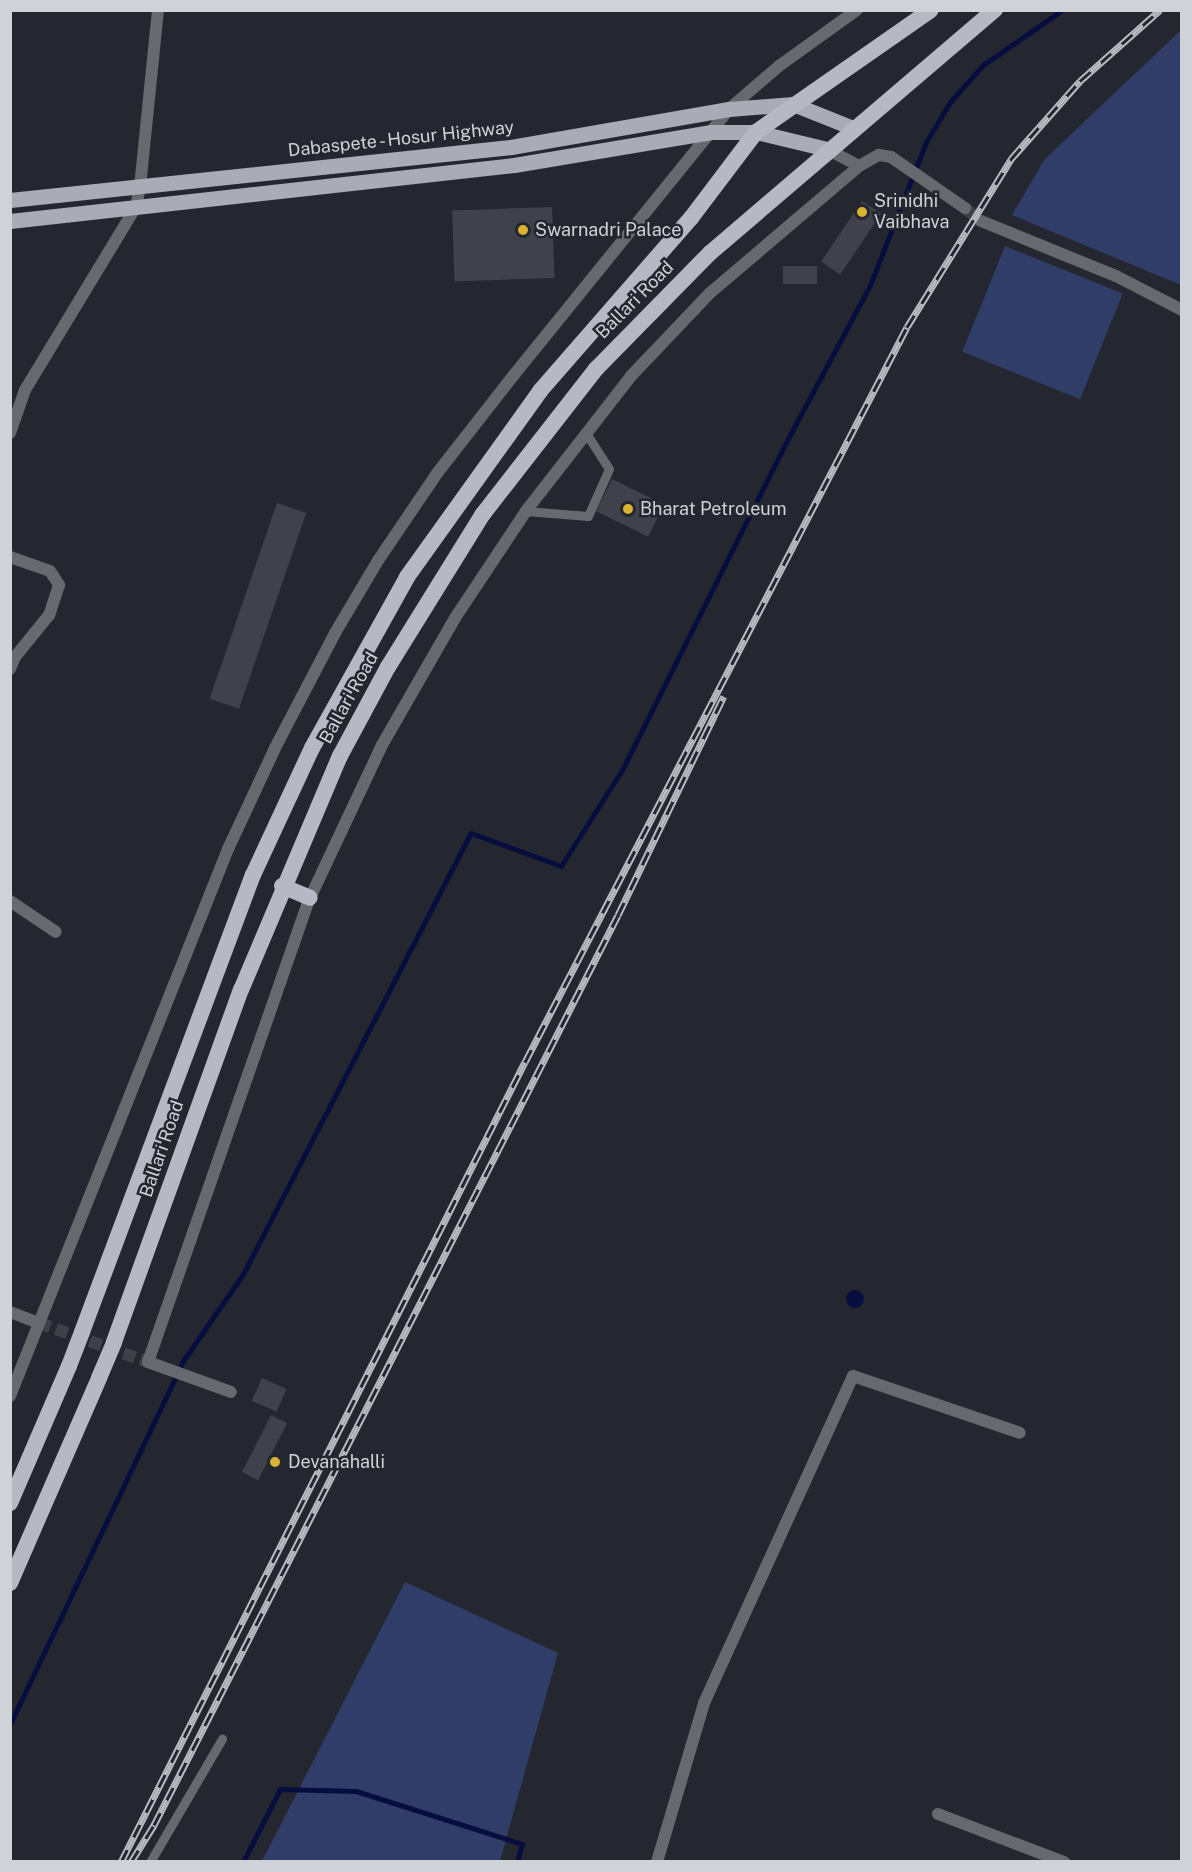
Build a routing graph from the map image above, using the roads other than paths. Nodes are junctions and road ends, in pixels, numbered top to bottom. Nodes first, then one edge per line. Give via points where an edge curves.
1 (158, 10) edge
2 (857, 10) edge
3 (931, 10) edge
4 (995, 10) edge
5 (793, 104) junction
6 (729, 110) junction
7 (853, 128) junction
8 (711, 132) junction
9 (756, 132) junction
10 (827, 149) junction
11 (860, 166) junction
12 (140, 187) junction
13 (10, 200) edge
14 (135, 207) junction
15 (965, 208) tunnel mouth
16 (10, 220) edge
17 (981, 221) tunnel mouth
18 (1182, 310) edge
19 (14, 413) edge
20 (10, 433) edge
21 (586, 433) junction
22 (526, 511) junction
23 (10, 557) edge
24 (11, 666) edge
25 (282, 886) junction
26 (310, 898) junction
27 (10, 900) edge
28 (56, 932) dead end
29 (10, 1312) edge
30 (39, 1323) junction
31 (231, 1392) dead end
32 (10, 1396) edge
33 (1020, 1433) dead end
34 (10, 1503) edge
35 (10, 1583) edge
36 (222, 1739) dead end
37 (938, 1814) dead end
38 (150, 1862) edge
39 (657, 1862) edge
40 (1064, 1862) edge

1 - 12 street
2 - 6 street via 779,66
3 - 5 highway
4 - 7 highway, Ballari Road
5 - 6 main road, Dabaspete - Hosur Highway
5 - 7 main road
5 - 9 highway, Ballari Road
6 - 8 street
6 - 12 main road, Dabaspete - Hosur Highway via 511,147
7 - 10 highway, Ballari Road
8 - 9 main road, Dabaspete - Hosur Highway
8 - 14 main road, Dabaspete - Hosur Highway via 514,165
8 - 30 street via 438,472 334,633 274,748 228,849
9 - 10 main road, Dabaspete - Hosur Highway
9 - 34 highway, Ballari Road, bridge via 691,218 540,391 406,577 365,648 312,748 249,885 69,1366
10 - 11 street
10 - 25 highway, Ballari Road via 710,253 596,369 483,514 377,687 340,756
11 - 15 street via 879,155 891,157
11 - 21 street via 711,293 631,376
12 - 13 main road, Dabaspete - Hosur Highway
12 - 14 street
14 - 16 main road, Dabaspete - Hosur Highway
14 - 19 street
17 - 18 street via 1116,276
19 - 20 street
21 - 22 street
21 - 22 lane via 609,469 588,516
22 - 26 street via 456,618 382,745
23 - 24 street via 50,571 59,585 49,615
25 - 26 highway
25 - 35 highway, Ballari Road, bridge via 208,1077 114,1342
26 - 31 street via 148,1362
27 - 28 street
29 - 30 street
30 - 32 street
33 - 39 street via 853,1376 704,1702
36 - 38 lane
37 - 40 street

